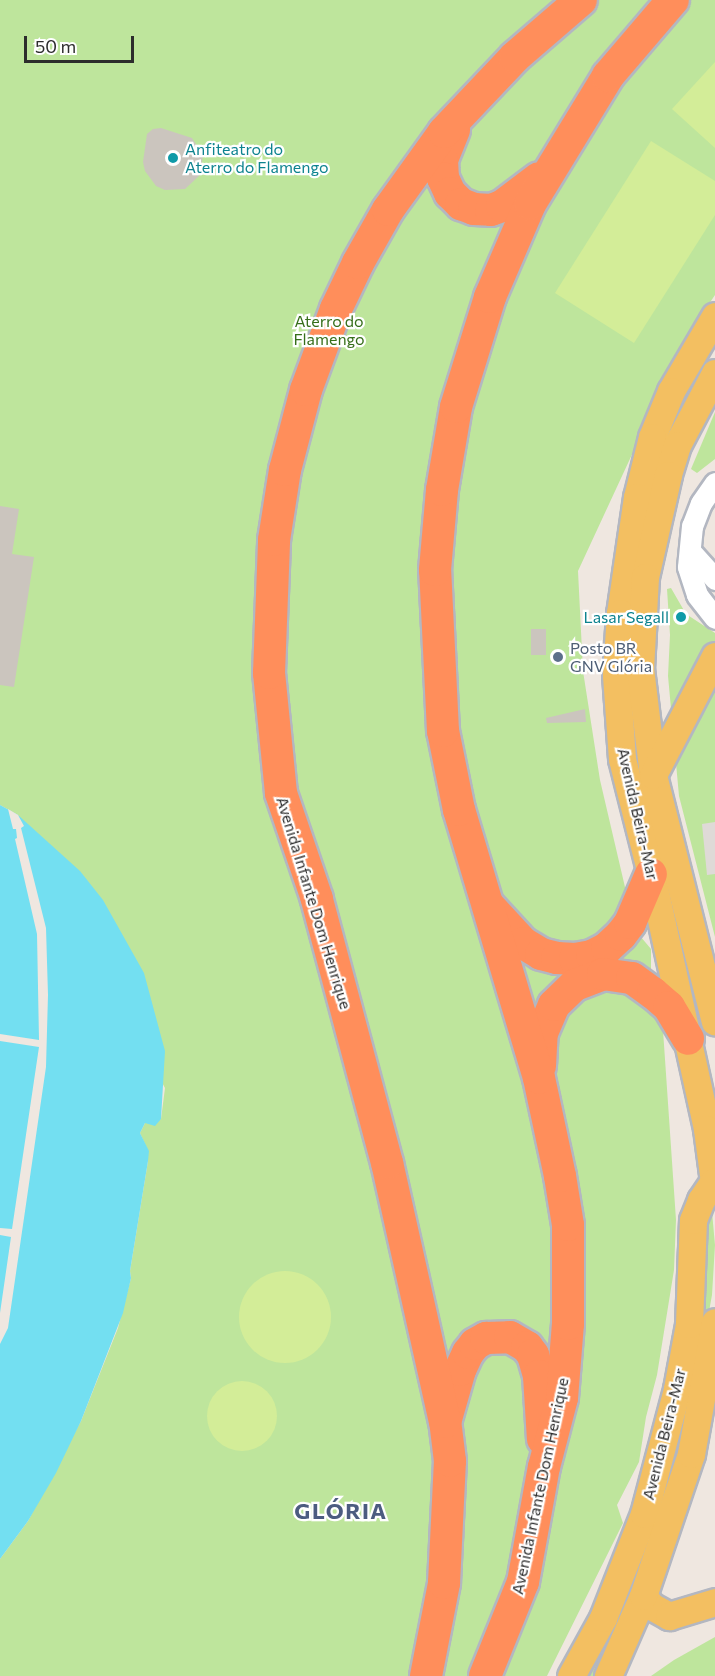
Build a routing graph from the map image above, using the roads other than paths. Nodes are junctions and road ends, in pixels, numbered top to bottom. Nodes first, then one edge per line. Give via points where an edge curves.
1 (581, 0) edge
2 (673, 0) edge
3 (461, 116) junction
4 (547, 172) junction
5 (715, 316) edge
6 (715, 373) edge
7 (715, 483) edge
8 (690, 551) junction
9 (715, 579) edge
10 (715, 618) edge
11 (715, 656) edge
12 (652, 775) junction
13 (651, 874) junction
14 (484, 901) junction
15 (715, 1021) edge
16 (688, 1039) junction
17 (539, 1078) junction
18 (714, 1184) edge
19 (715, 1322) edge
20 (445, 1422) junction
21 (544, 1467) junction
22 (643, 1596) junction
23 (715, 1602) edge
24 (426, 1676) edge
25 (485, 1676) edge
26 (571, 1676) edge
27 (608, 1676) edge

1 - 3 highway, Avenida Infante Dom Henrique via 515,57
2 - 4 highway, Avenida Infante Dom Henrique via 609,76
3 - 4 highway via 442,160 443,178 461,204 491,210 502,206
3 - 20 highway, Avenida Infante Dom Henrique via 417,167 358,262 306,390 285,470 274,540 269,673 281,793 317,899 387,1163
4 - 14 highway, Avenida Infante Dom Henrique via 490,297 456,407 436,558 443,730 459,810
5 - 13 main road, Avenida Beira-Mar via 671,391 652,437 637,497 620,614 616,675 622,759
6 - 12 main road, Avenida Beira-Mar via 677,445 645,577 640,668
7 - 8 street via 700,503 692,526
8 - 9 street
8 - 10 street via 689,577
11 - 12 main road
12 - 15 main road, Avenida Beira-Mar
13 - 14 highway via 621,935 592,956 575,959 541,954 523,943
13 - 16 main road, Avenida Beira-Mar
14 - 17 highway, Avenida Infante Dom Henrique
16 - 17 highway via 669,1008 653,993 632,978 603,974 575,985 554,1005 542,1033
16 - 18 main road, Avenida Beira-Mar
17 - 21 highway, Avenida Infante Dom Henrique via 565,1205 569,1275 562,1398
18 - 26 main road, Avenida Beira-Mar via 693,1220 687,1335 644,1514 603,1618
19 - 22 main road, Avenida Beira-Mar via 691,1454
20 - 21 highway via 468,1353 486,1338 510,1337 527,1347 535,1362
20 - 24 highway, Avenida Infante Dom Henrique via 450,1461 444,1583
21 - 25 highway, Avenida Infante Dom Henrique via 523,1582
22 - 23 main road via 651,1606 669,1616
22 - 27 main road, Avenida Beira-Mar

